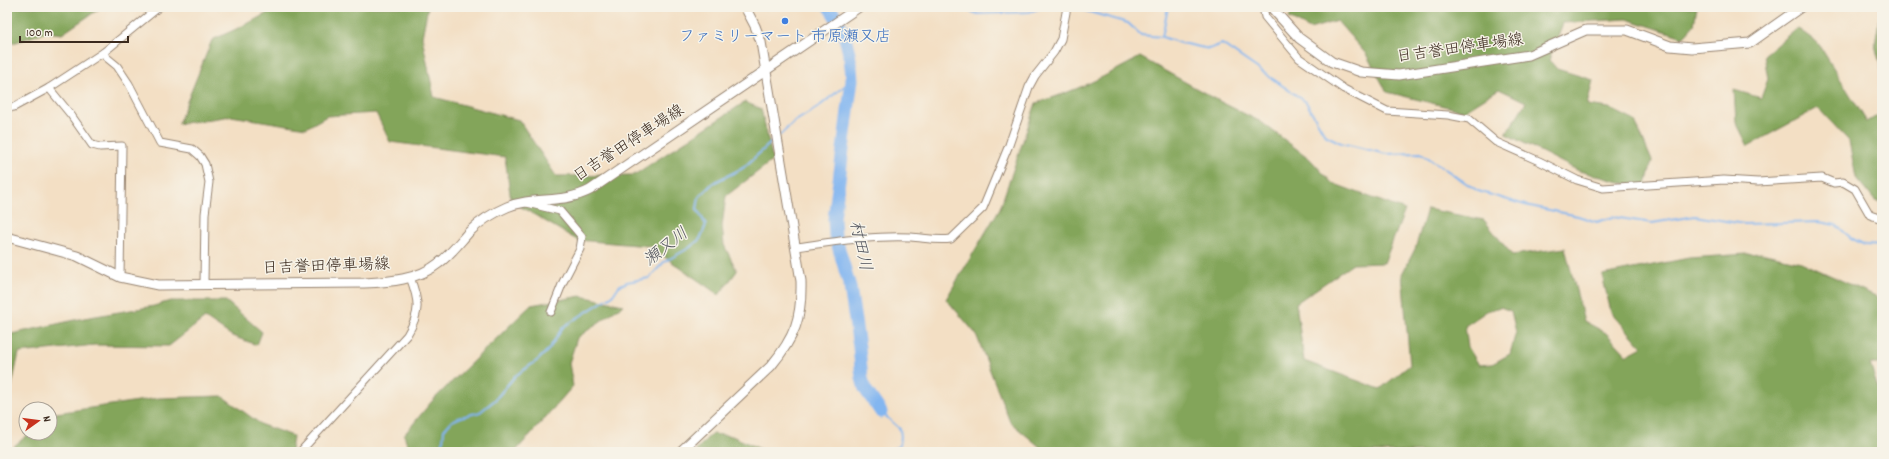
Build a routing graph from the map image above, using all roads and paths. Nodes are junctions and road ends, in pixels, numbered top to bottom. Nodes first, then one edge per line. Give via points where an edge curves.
1 (159, 7) edge
2 (745, 7) edge
3 (859, 7) edge
4 (1067, 7) edge
5 (1263, 7) edge
6 (1271, 7) edge
7 (1801, 7) edge
8 (104, 52) junction
9 (764, 72) junction
10 (49, 88) junction
11 (7, 108) edge
12 (523, 202) junction
13 (1882, 219) edge
14 (7, 237) edge
15 (796, 247) junction
16 (120, 277) junction
17 (410, 277) junction
18 (204, 284) junction
19 (551, 312) dead end
20 (300, 452) edge
21 (680, 452) edge

1 - 8 street
2 - 9 main road via 761,42
3 - 9 main road, 日吉誉田停車場線
4 - 15 street via 1061,39 1029,87 983,208 951,239 864,239
5 - 13 street via 1265,17 1299,58 1344,90 1387,111 1448,115 1468,119 1496,142 1577,180 1603,188 1724,180 1758,182 1822,178 1834,183 1844,182 1855,189 1870,215
6 - 7 main road, 日吉誉田停車場線 via 1299,38 1332,62 1361,72 1400,75 1529,55 1586,30 1627,30 1670,46 1692,48 1750,43
8 - 10 street
8 - 18 street via 129,84 160,143 192,149 205,164 209,182 205,214
9 - 12 main road, 日吉誉田停車場線 via 582,194
9 - 15 main road
10 - 11 street via 14,107
10 - 16 street via 92,145 122,146
12 - 17 main road, 日吉誉田停車場線 via 487,217 438,264
12 - 19 street via 560,211 582,237 580,248
14 - 16 main road, 日吉誉田停車場線 via 76,256
15 - 21 main road via 801,281 800,311 784,350 771,366
16 - 18 main road, 日吉誉田停車場線 via 158,284
17 - 18 main road, 日吉誉田停車場線 via 364,284
17 - 20 street via 418,305 415,322 407,335

